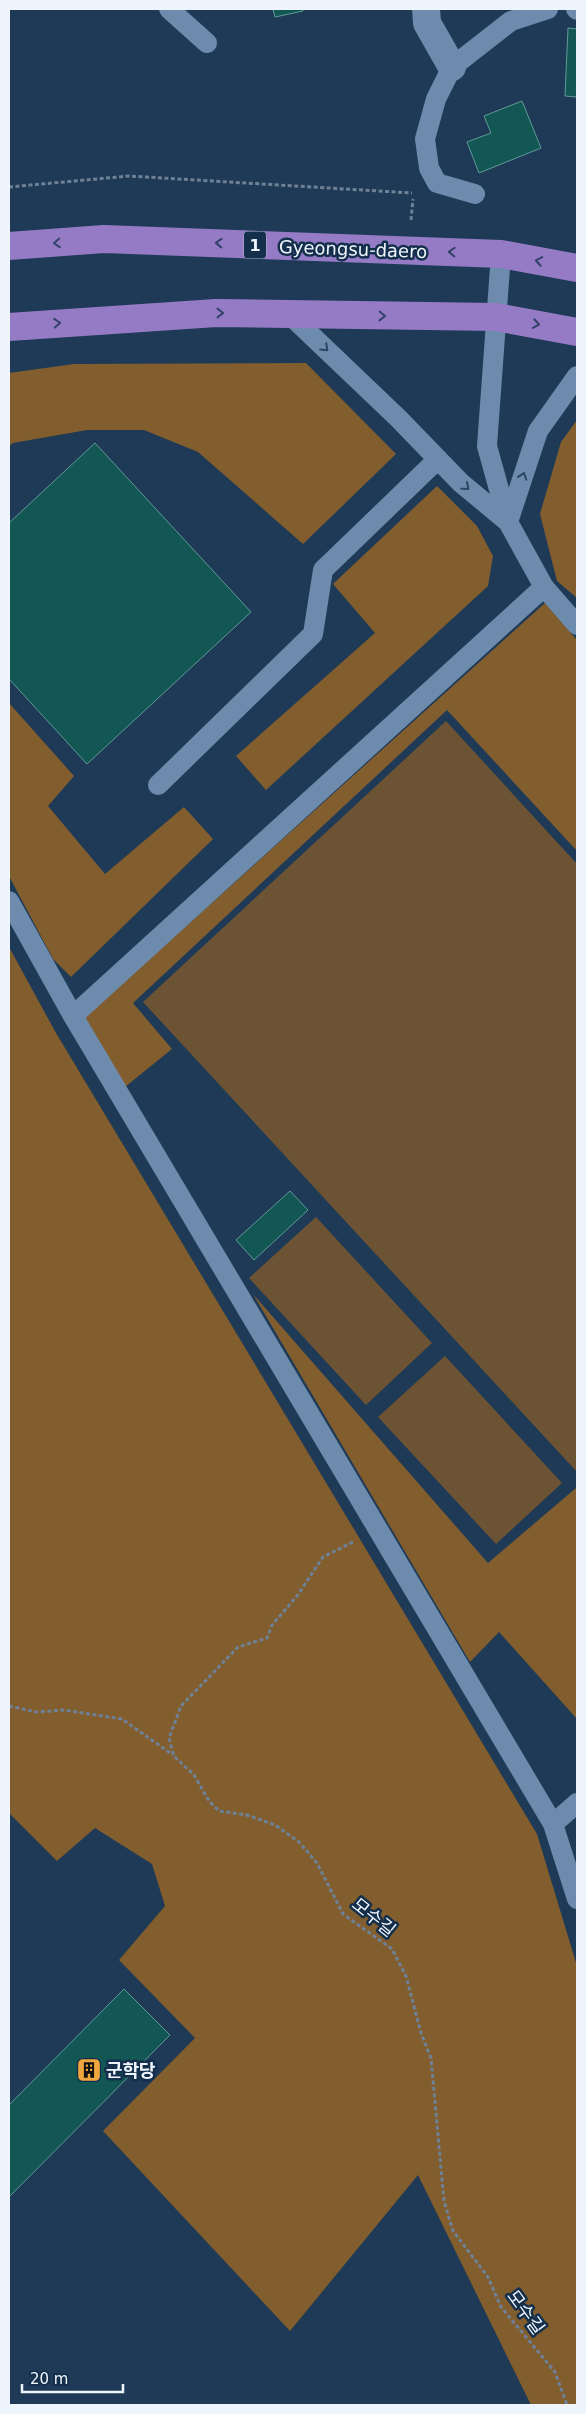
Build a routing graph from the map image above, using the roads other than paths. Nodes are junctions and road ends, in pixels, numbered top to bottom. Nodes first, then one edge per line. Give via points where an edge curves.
1 (169, 9) edge
2 (426, 9) edge
3 (548, 9) edge
4 (207, 43) dead end
5 (452, 67) junction
6 (474, 194) dead end
7 (9, 246) edge
8 (500, 254) junction
9 (577, 268) edge
10 (290, 315) junction
11 (496, 317) junction
12 (9, 327) edge
13 (577, 332) edge
14 (577, 376) edge
15 (438, 459) junction
16 (508, 522) junction
17 (544, 587) junction
18 (577, 625) edge
19 (158, 784) dead end
20 (9, 901) edge
21 (73, 1016) junction
22 (577, 1803) edge
23 (553, 1824) junction
24 (577, 1900) edge

1 - 4 lane
2 - 5 street via 427,23
3 - 5 lane via 510,21
5 - 6 lane via 436,99 425,139 429,168 437,183
8 -> 7 main road, Gyeongsu-daero / 1 via 104,239
9 -> 8 main road, Gyeongsu-daero / 1
8 - 11 lane
10 -> 11 main road
12 -> 10 main road via 216,313
10 -> 15 lane
11 -> 13 main road
11 - 16 lane via 487,446
16 -> 14 lane via 538,431
15 -> 16 lane
15 - 19 lane via 322,570 313,634
16 - 17 lane
17 - 18 lane
17 - 21 lane
20 - 21 lane
21 - 23 lane
22 - 23 lane
23 - 24 lane

